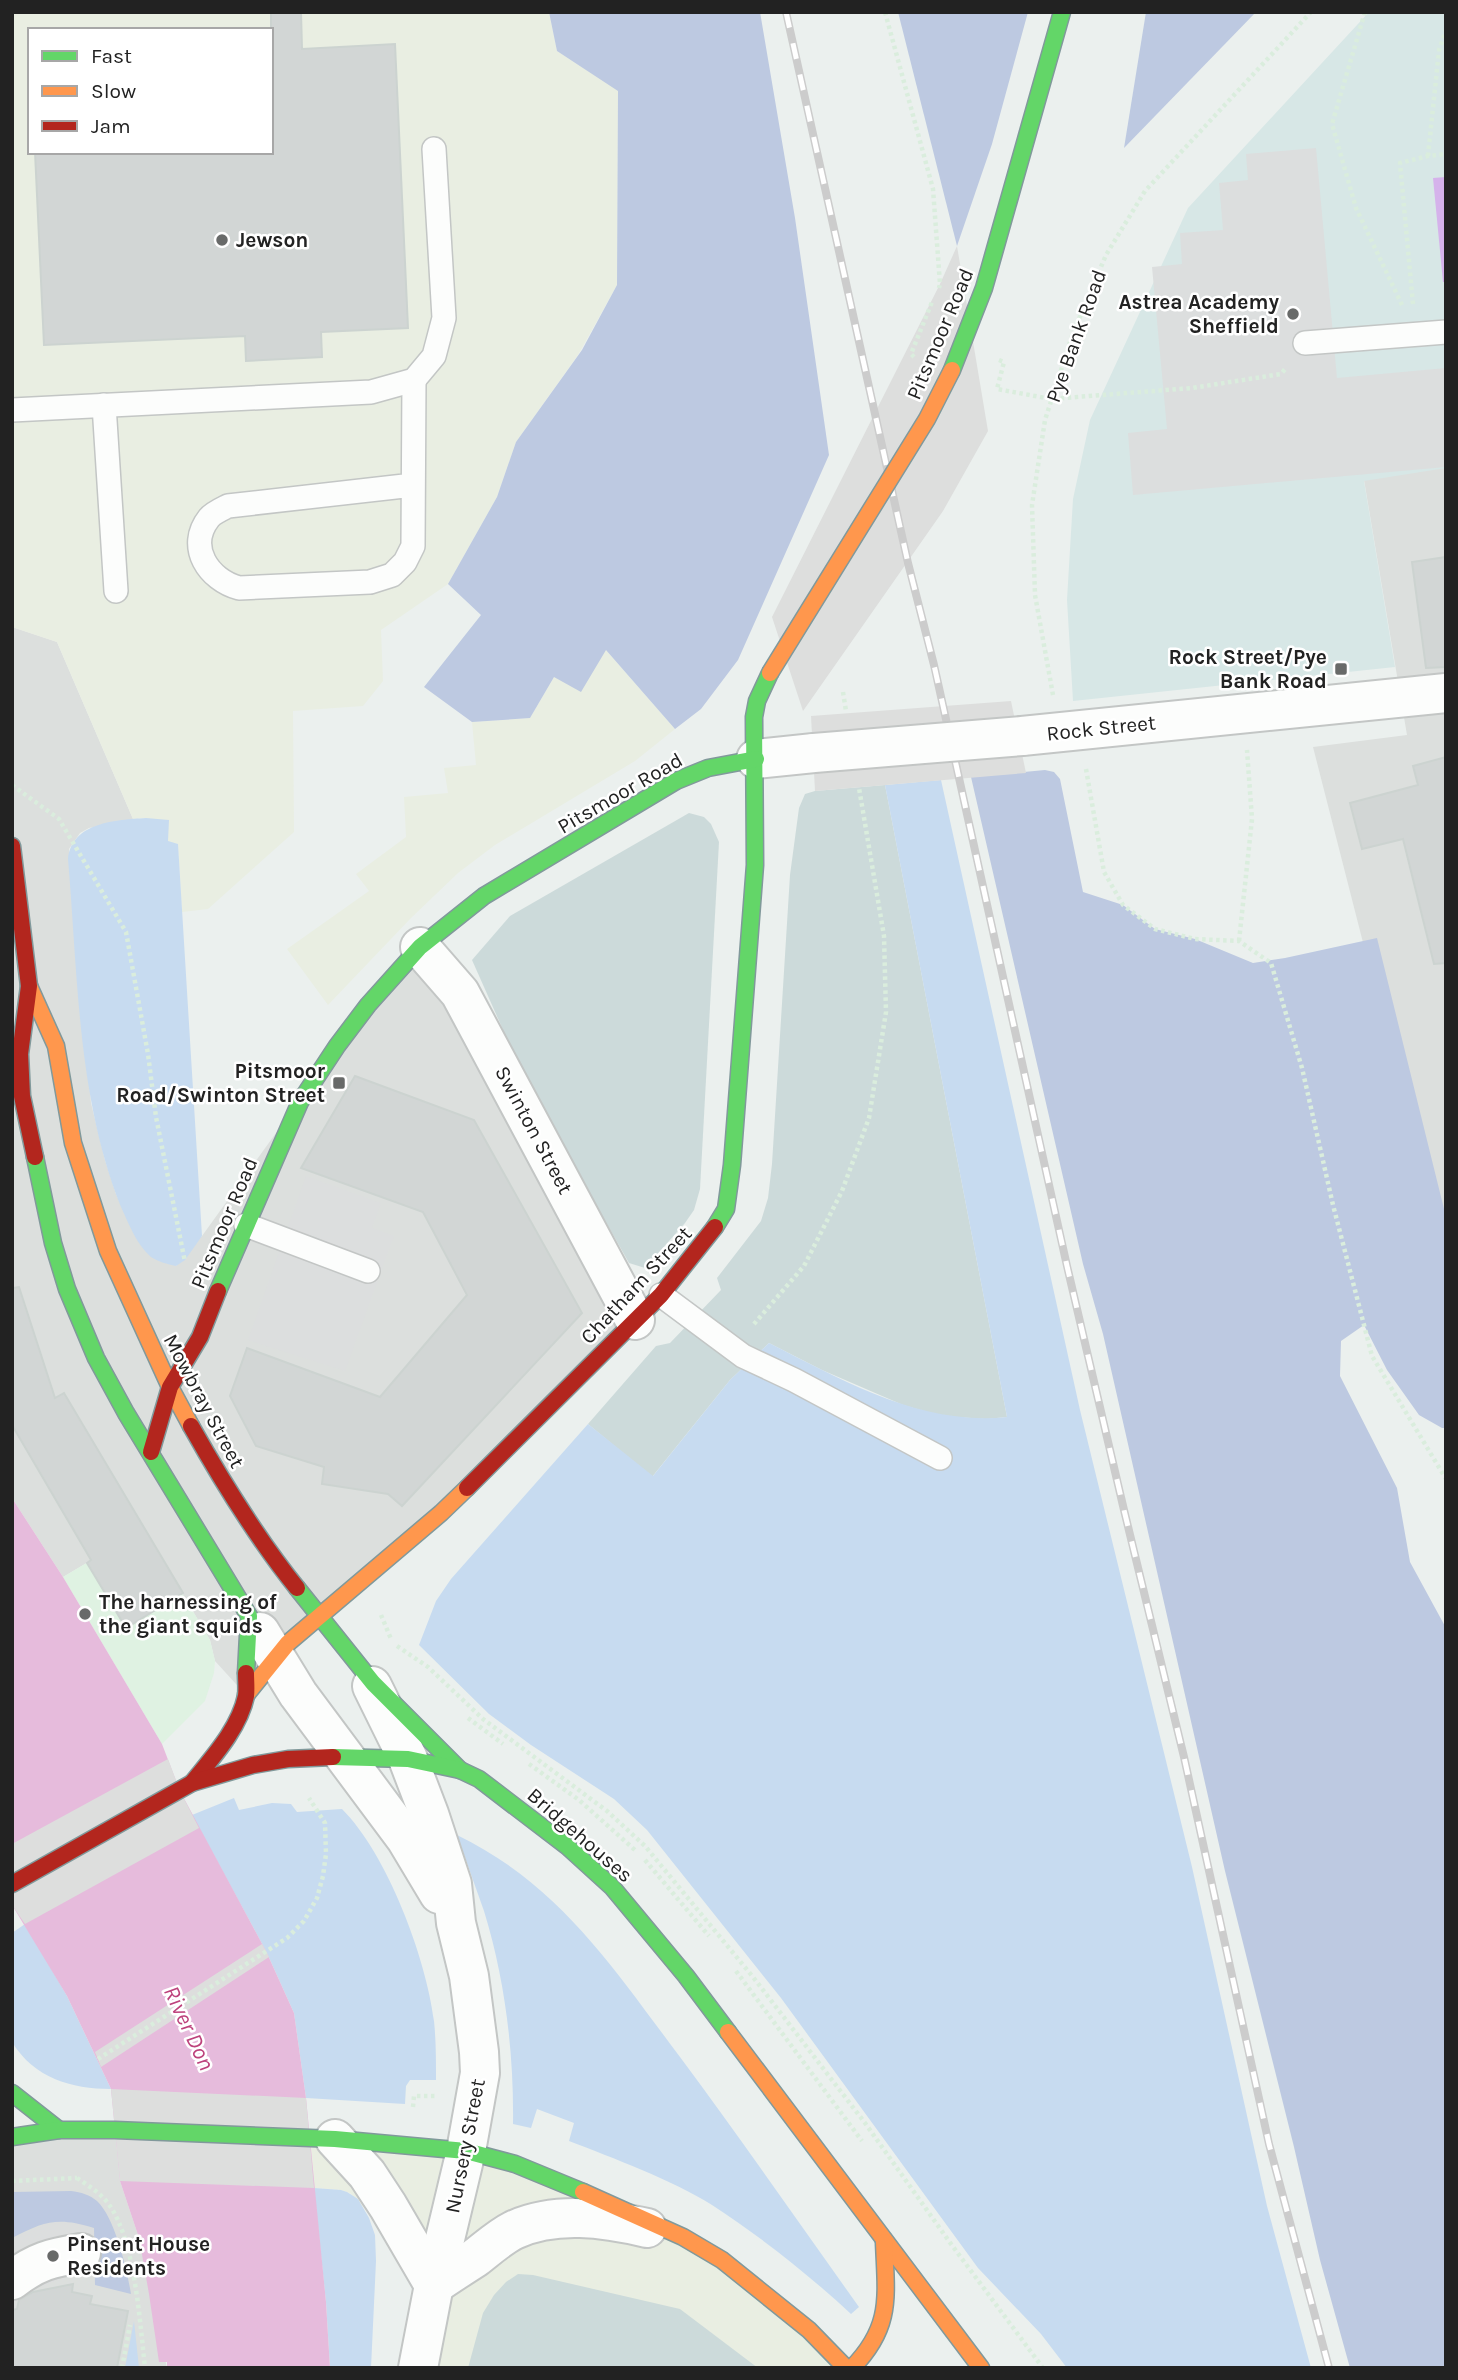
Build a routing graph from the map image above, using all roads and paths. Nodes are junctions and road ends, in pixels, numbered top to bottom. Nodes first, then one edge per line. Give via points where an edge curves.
1 (885, 12) edge
2 (1062, 12) edge
3 (1311, 12) edge
4 (1365, 12) edge
5 (1446, 30) edge
6 (434, 149) dead end
7 (1446, 155) edge
8 (1428, 156) junction
9 (1446, 332) edge
10 (1416, 335) junction
11 (965, 340) junction
12 (1305, 343) joint
13 (916, 359) dead end
14 (414, 380) junction
15 (1051, 400) junction
16 (104, 405) junction
17 (12, 410) edge
18 (413, 485) junction
19 (116, 591) dead end
20 (843, 692) dead end
21 (1446, 694) edge
22 (1244, 714) junction
23 (847, 719) dead end
24 (1070, 732) junction
25 (756, 759) junction
26 (12, 785) edge
27 (859, 787) dead end
28 (12, 846) edge
29 (1239, 941) junction
30 (420, 947) junction
31 (29, 986) junction
32 (246, 1224) junction
33 (368, 1271) dead end
34 (185, 1272) dead end
35 (648, 1307) junction
36 (733, 1349) junction
37 (170, 1387) junction
38 (151, 1452) junction
39 (940, 1458) dead end
40 (1446, 1479) edge
41 (249, 1616) junction
42 (319, 1616) junction
43 (274, 1658) junction
44 (365, 1671) junction
45 (246, 1695) junction
46 (342, 1756) junction
47 (408, 1759) junction
48 (460, 1770) junction
49 (186, 1787) junction
50 (318, 1794) dead end
51 (12, 1884) edge
52 (456, 1923) junction
53 (98, 2059) dead end
54 (12, 2092) edge
55 (442, 2096) dead end
56 (66, 2130) junction
57 (12, 2137) edge
58 (322, 2138) junction
59 (410, 2146) junction
60 (466, 2151) junction
61 (12, 2181) edge
62 (683, 2237) junction
63 (884, 2242) junction
64 (81, 2253) dead end
65 (12, 2280) edge
66 (434, 2285) junction
67 (130, 2325) dead end
68 (122, 2368) edge
69 (145, 2368) edge
70 (418, 2368) edge
71 (846, 2368) edge
72 (852, 2368) edge
73 (981, 2368) edge

1 - 13 path via 933,189 940,284 911,354
2 - 11 main road, Pitsmoor Road via 998,244
3 - 15 path, Pye Bank Road via 1145,191 1101,267
4 - 10 path via 1332,124 1356,208
5 - 8 path via 1439,50
6 - 14 lane via 444,318 434,356
7 - 8 path
8 - 10 path via 1400,163
9 - 10 lane
10 - 12 lane
11 - 15 path via 1004,362 997,389
11 - 25 main road, Pitsmoor Road, bridge via 927,419 770,673 754,716
12 - 15 path via 1282,374 1192,388
14 - 16 lane via 371,392
14 - 18 lane
15 - 24 path, Pye Bank Road via 1032,505 1032,549 1035,595
16 - 17 lane
16 - 19 lane
18 - 18 lane via 413,546 392,575 370,582 239,588 211,573 202,554 201,533 210,516 228,506
20 - 23 path
21 - 22 street, Rock Street
22 - 24 street, Rock Street
22 - 29 path via 1252,819
24 - 25 street, Rock Street, bridge
24 - 29 path, Pye Bank Road via 1104,872 1124,905 1155,929 1195,939
25 - 30 main road, Pitsmoor Road via 708,768 676,781 484,896
25 - 35 main road, Chatham Street via 755,865 726,1209 706,1242
26 - 34 path via 59,819 126,932
27 - 36 path via 884,936 886,999 869,1118 842,1191 804,1266
28 - 31 main road, Mowbray Street
29 - 40 path via 1271,963 1302,1068 1371,1356
30 - 32 main road, Pitsmoor Road via 368,1005 300,1102
30 - 35 street, Swinton Street via 460,993
31 - 37 main road, Mowbray Street via 56,1046 73,1143 108,1251
31 - 38 main road, Mowbray Street via 20,1054 22,1096 53,1243 96,1358
32 - 33 lane
32 - 37 main road, Pitsmoor Road via 194,1351
35 - 36 lane
35 - 42 main road, Chatham Street via 441,1513
36 - 39 lane
37 - 38 main road, Pitsmoor Road
37 - 42 main road, Mowbray Street via 228,1492
38 - 41 main road, Mowbray Street
41 - 43 street
41 - 45 main road
42 - 43 main road, Chatham Street
42 - 44 main road, Mowbray Street
43 - 45 main road, Chatham Street
43 - 46 street
44 - 47 street
44 - 48 main road, Mowbray Street
45 - 49 main road via 224,1742
46 - 47 main road, Bridgehouses
46 - 49 main road, Bridgehouses via 253,1765
46 - 52 street via 406,1839
47 - 48 main road, Bridgehouses
47 - 52 street via 452,1884
48 - 63 main road, Bridgehouses via 479,1779 558,1839 612,1887 686,1976
49 - 51 main road
50 - 53 path via 307,1794 325,1823 326,1853 317,1898 304,1921 287,1938
52 - 60 street, Nursery Street via 469,1976 480,2073
54 - 56 main road
55 - 59 path via 414,2096
56 - 57 main road
56 - 58 main road
58 - 59 main road
58 - 66 street via 374,2185
59 - 60 main road
60 - 62 main road via 548,2175
60 - 66 street, Nursery Street
61 - 69 path via 77,2178 110,2205 134,2276
62 - 66 street via 617,2221 578,2217 539,2222 496,2241
62 - 71 main road via 769,2296
63 - 72 main road via 886,2314 877,2342
63 - 73 main road, Bridgehouses
64 - 65 street via 47,2259
66 - 70 street, Nursery Street
67 - 68 path

